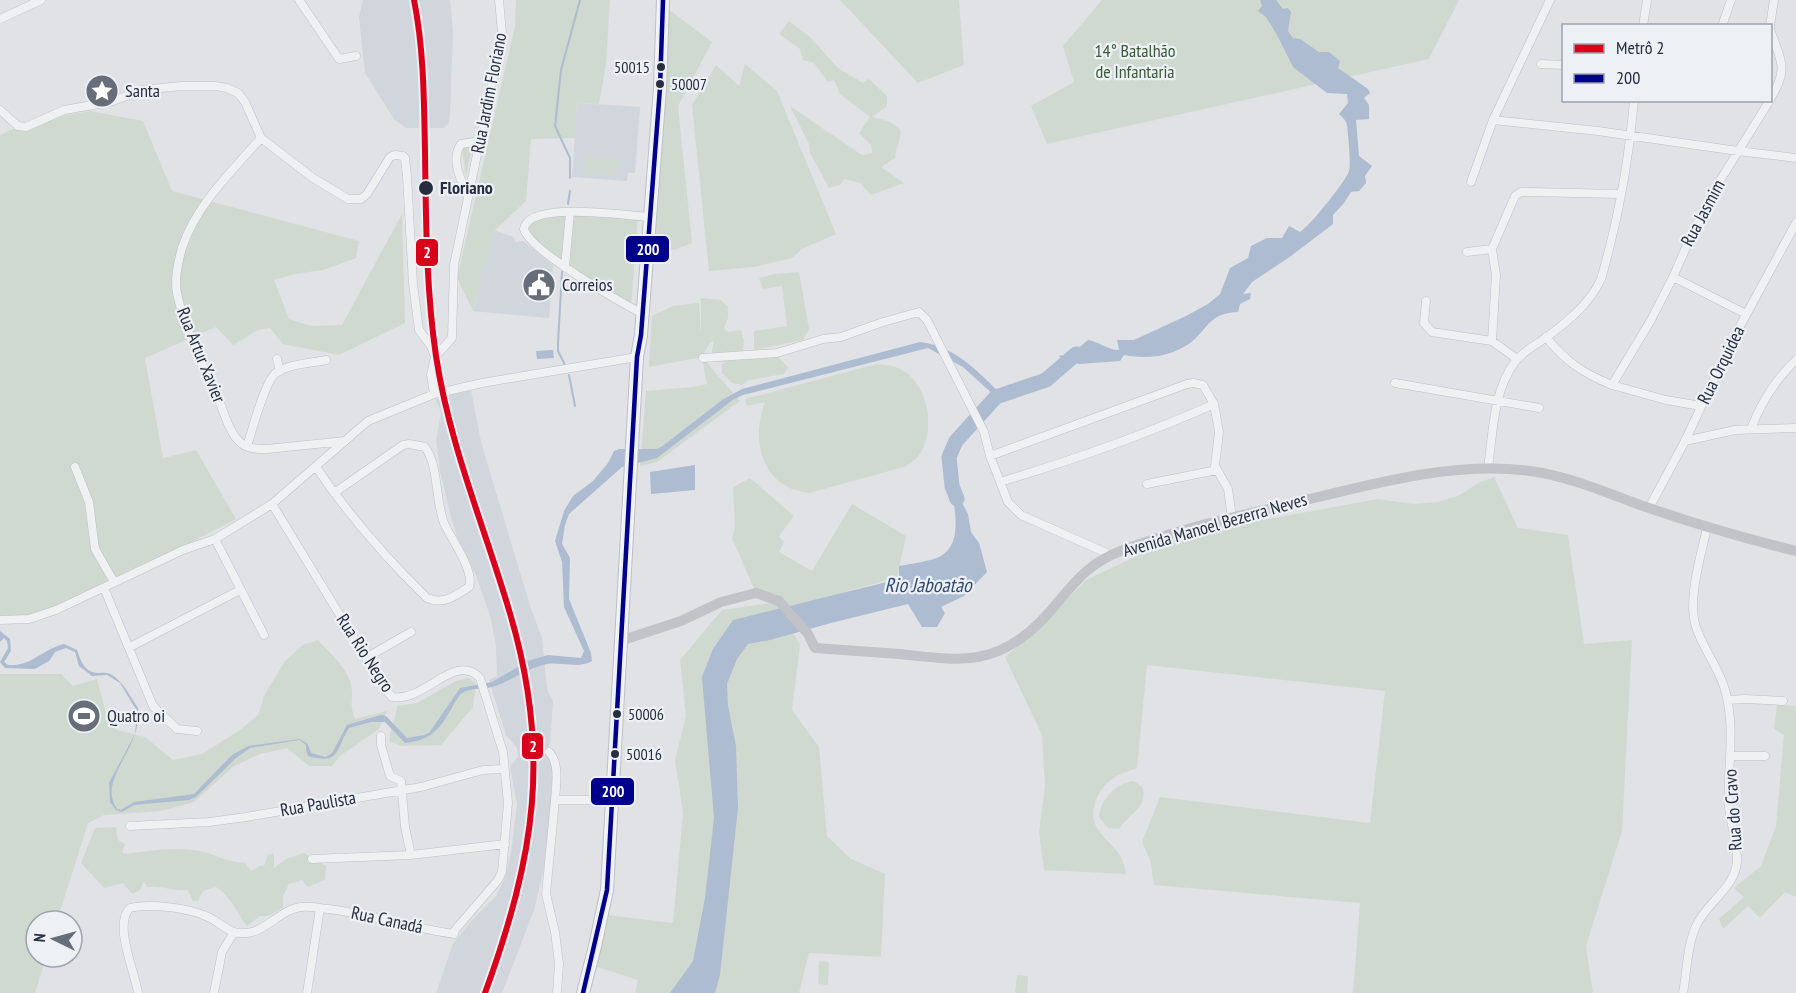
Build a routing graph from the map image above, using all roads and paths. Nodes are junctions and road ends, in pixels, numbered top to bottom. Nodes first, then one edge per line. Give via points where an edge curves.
1 (41, 0) edge
2 (299, 0) edge
3 (499, 0) edge
4 (663, 0) edge
5 (1550, 0) edge
6 (1647, 0) edge
7 (1731, 0) edge
8 (1774, 0) edge
9 (0, 18) edge
10 (1643, 24) edge
11 (1723, 24) edge
12 (1770, 24) edge
13 (1772, 32) edge
14 (356, 56) dead end
15 (1541, 64) dead end
16 (1562, 65) edge
17 (1772, 95) edge
18 (1634, 102) edge
19 (1769, 102) edge
20 (0, 110) edge
21 (1493, 120) junction
22 (1631, 135) junction
23 (261, 138) junction
24 (480, 141) junction
25 (1738, 151) junction
26 (1796, 158) edge
27 (1471, 182) dead end
28 (1620, 194) junction
29 (468, 197) junction
30 (570, 212) junction
31 (650, 217) junction
32 (1796, 223) edge
33 (1492, 249) junction
34 (1467, 252) dead end
35 (565, 267) junction
36 (1673, 277) junction
37 (1426, 301) dead end
38 (643, 314) junction
39 (1746, 314) junction
40 (1546, 338) junction
41 (1492, 340) junction
42 (435, 357) junction
43 (637, 357) junction
44 (703, 358) dead end
45 (277, 359) dead end
46 (1517, 359) junction
47 (326, 360) dead end
48 (1796, 360) edge
49 (280, 371) junction
50 (1395, 383) dead end
51 (1612, 385) junction
52 (434, 394) junction
53 (1498, 401) junction
54 (1214, 404) junction
55 (1701, 406) junction
56 (1539, 408) dead end
57 (1796, 428) edge
58 (1751, 429) junction
59 (347, 441) junction
60 (1685, 441) junction
61 (247, 446) junction
62 (990, 456) junction
63 (316, 466) junction
64 (75, 467) dead end
65 (1488, 468) junction
66 (1216, 470) junction
67 (1000, 482) junction
68 (1147, 484) dead end
69 (334, 493) junction
70 (272, 504) junction
71 (1649, 508) junction
72 (1232, 518) junction
73 (1707, 528) junction
74 (214, 539) junction
75 (1796, 551) edge
76 (1111, 555) junction
77 (114, 582) junction
78 (104, 588) junction
79 (240, 590) junction
80 (0, 620) edge
81 (411, 632) dead end
82 (264, 635) dead end
83 (620, 640) junction
84 (130, 647) junction
85 (366, 658) junction
86 (1728, 700) junction
87 (1783, 701) dead end
88 (197, 731) dead end
89 (381, 736) dead end
90 (549, 752) dead end
91 (1730, 756) junction
92 (1765, 756) dead end
93 (504, 769) junction
94 (402, 789) junction
95 (555, 800) junction
96 (611, 802) junction
97 (130, 826) dead end
98 (506, 844) junction
99 (411, 855) junction
100 (312, 859) dead end
101 (320, 908) junction
102 (234, 932) junction
103 (454, 934) joint
104 (138, 993) edge
105 (214, 993) edge
106 (307, 993) edge
107 (556, 993) edge
108 (582, 993) edge
109 (1683, 993) edge

1 - 9 street
2 - 14 street via 339,59
3 - 24 street, Rua Jardim Floriano via 501,33
4 - 31 main road
5 - 21 street
6 - 10 street
7 - 11 street
8 - 12 street, Rua Jasmim
13 - 17 street, Rua Jasmim via 1782,69
15 - 16 street
18 - 22 street
19 - 25 street, Rua Jasmim
20 - 23 street via 26,128 64,111 110,102 142,90 215,86 238,93
21 - 22 street
21 - 27 street
22 - 25 street
22 - 28 street
23 - 42 street via 312,178 354,200 367,194 390,157 405,158 419,330
23 - 61 street, Rua Artur Xavier via 213,193 194,223 182,247 176,291 195,348 235,437
24 - 29 street, Rua Jardim Floriano
24 - 29 street via 461,144 457,152 456,162
25 - 26 street
25 - 36 street, Rua Jasmim via 1696,225
28 - 33 street via 1521,192 1515,196
28 - 40 street via 1595,292
29 - 42 street, Rua Jardim Floriano via 454,265 452,338
30 - 31 street
30 - 35 street
30 - 35 street via 540,215 524,225 528,237
31 - 38 main road
32 - 39 street, Rua Orquidea
33 - 34 street
33 - 41 street via 1496,275
35 - 38 street
36 - 39 street
36 - 51 street, Rua Jasmim
37 - 41 street via 1424,323 1432,332
38 - 43 main road
39 - 55 street, Rua Orquidea
40 - 46 street
40 - 51 street via 1571,364
41 - 46 street
42 - 52 street via 431,375
43 - 52 street
43 - 83 main road
44 - 62 street via 777,353 919,312 927,320 984,432
45 - 49 street
46 - 53 street
47 - 49 street
48 - 58 street via 1770,389
49 - 61 street via 267,386
50 - 53 street
51 - 55 street
52 - 59 street via 368,420
53 - 56 street
53 - 65 street
54 - 62 street via 1203,385 1187,384
54 - 66 street via 1219,432
54 - 67 street via 1152,430
55 - 60 street, Rua Orquidea
57 - 58 street
58 - 60 street
59 - 61 street via 276,448
59 - 63 street
60 - 71 street, Rua Orquidea
62 - 67 street
63 - 69 street
63 - 70 street
64 - 77 street via 89,502 95,549
65 - 71 street, Avenida Manoel Bezerra Neves via 1562,478
65 - 72 street, Avenida Manoel Bezerra Neves via 1398,479
66 - 68 street
66 - 72 street via 1228,489
67 - 76 street via 1008,502 1021,515
69 - 69 street via 362,531 427,598 444,601 469,587 469,572 442,517 432,459 425,447 403,445
70 - 74 street
70 - 85 street, Rua Rio Negro
71 - 73 street, Avenida Manoel Bezerra Neves
72 - 76 street, Avenida Manoel Bezerra Neves
73 - 75 street, Avenida Manoel Bezerra Neves
73 - 86 street, Rua do Cravo via 1695,587 1694,616
74 - 77 street
74 - 79 street
76 - 83 street, Avenida Manoel Bezerra Neves via 1074,582 1024,637 992,655 971,659 815,648 779,601 756,593
77 - 78 street
78 - 80 street via 41,616
78 - 84 street
79 - 82 street
79 - 84 street
81 - 85 street
83 - 96 main road
84 - 88 street via 153,706 177,729
85 - 93 street, Rua Rio Negro via 392,697 407,698 463,669 476,673 486,692
86 - 87 street
86 - 91 street, Rua do Cravo
89 - 94 street via 390,776 401,781
90 - 95 street via 556,767
91 - 92 street, Rua do Cravo
91 - 109 street, Rua do Cravo via 1729,806 1737,864 1729,883 1702,913 1695,928
93 - 94 street, Rua Paulista via 483,770
93 - 98 street, Rua Rio Negro via 508,803
94 - 97 street, Rua Paulista via 228,820
94 - 99 street
95 - 96 street
95 - 107 street via 546,894 555,932
96 - 108 main road via 607,890
98 - 99 street
98 - 103 street, Rua Rio Negro via 498,880
99 - 100 street
101 - 102 street, Rua Canadá via 290,910 255,932
101 - 103 street, Rua Canadá
101 - 106 street
102 - 104 street via 189,911 140,907 127,910 126,946
102 - 105 street via 222,952

